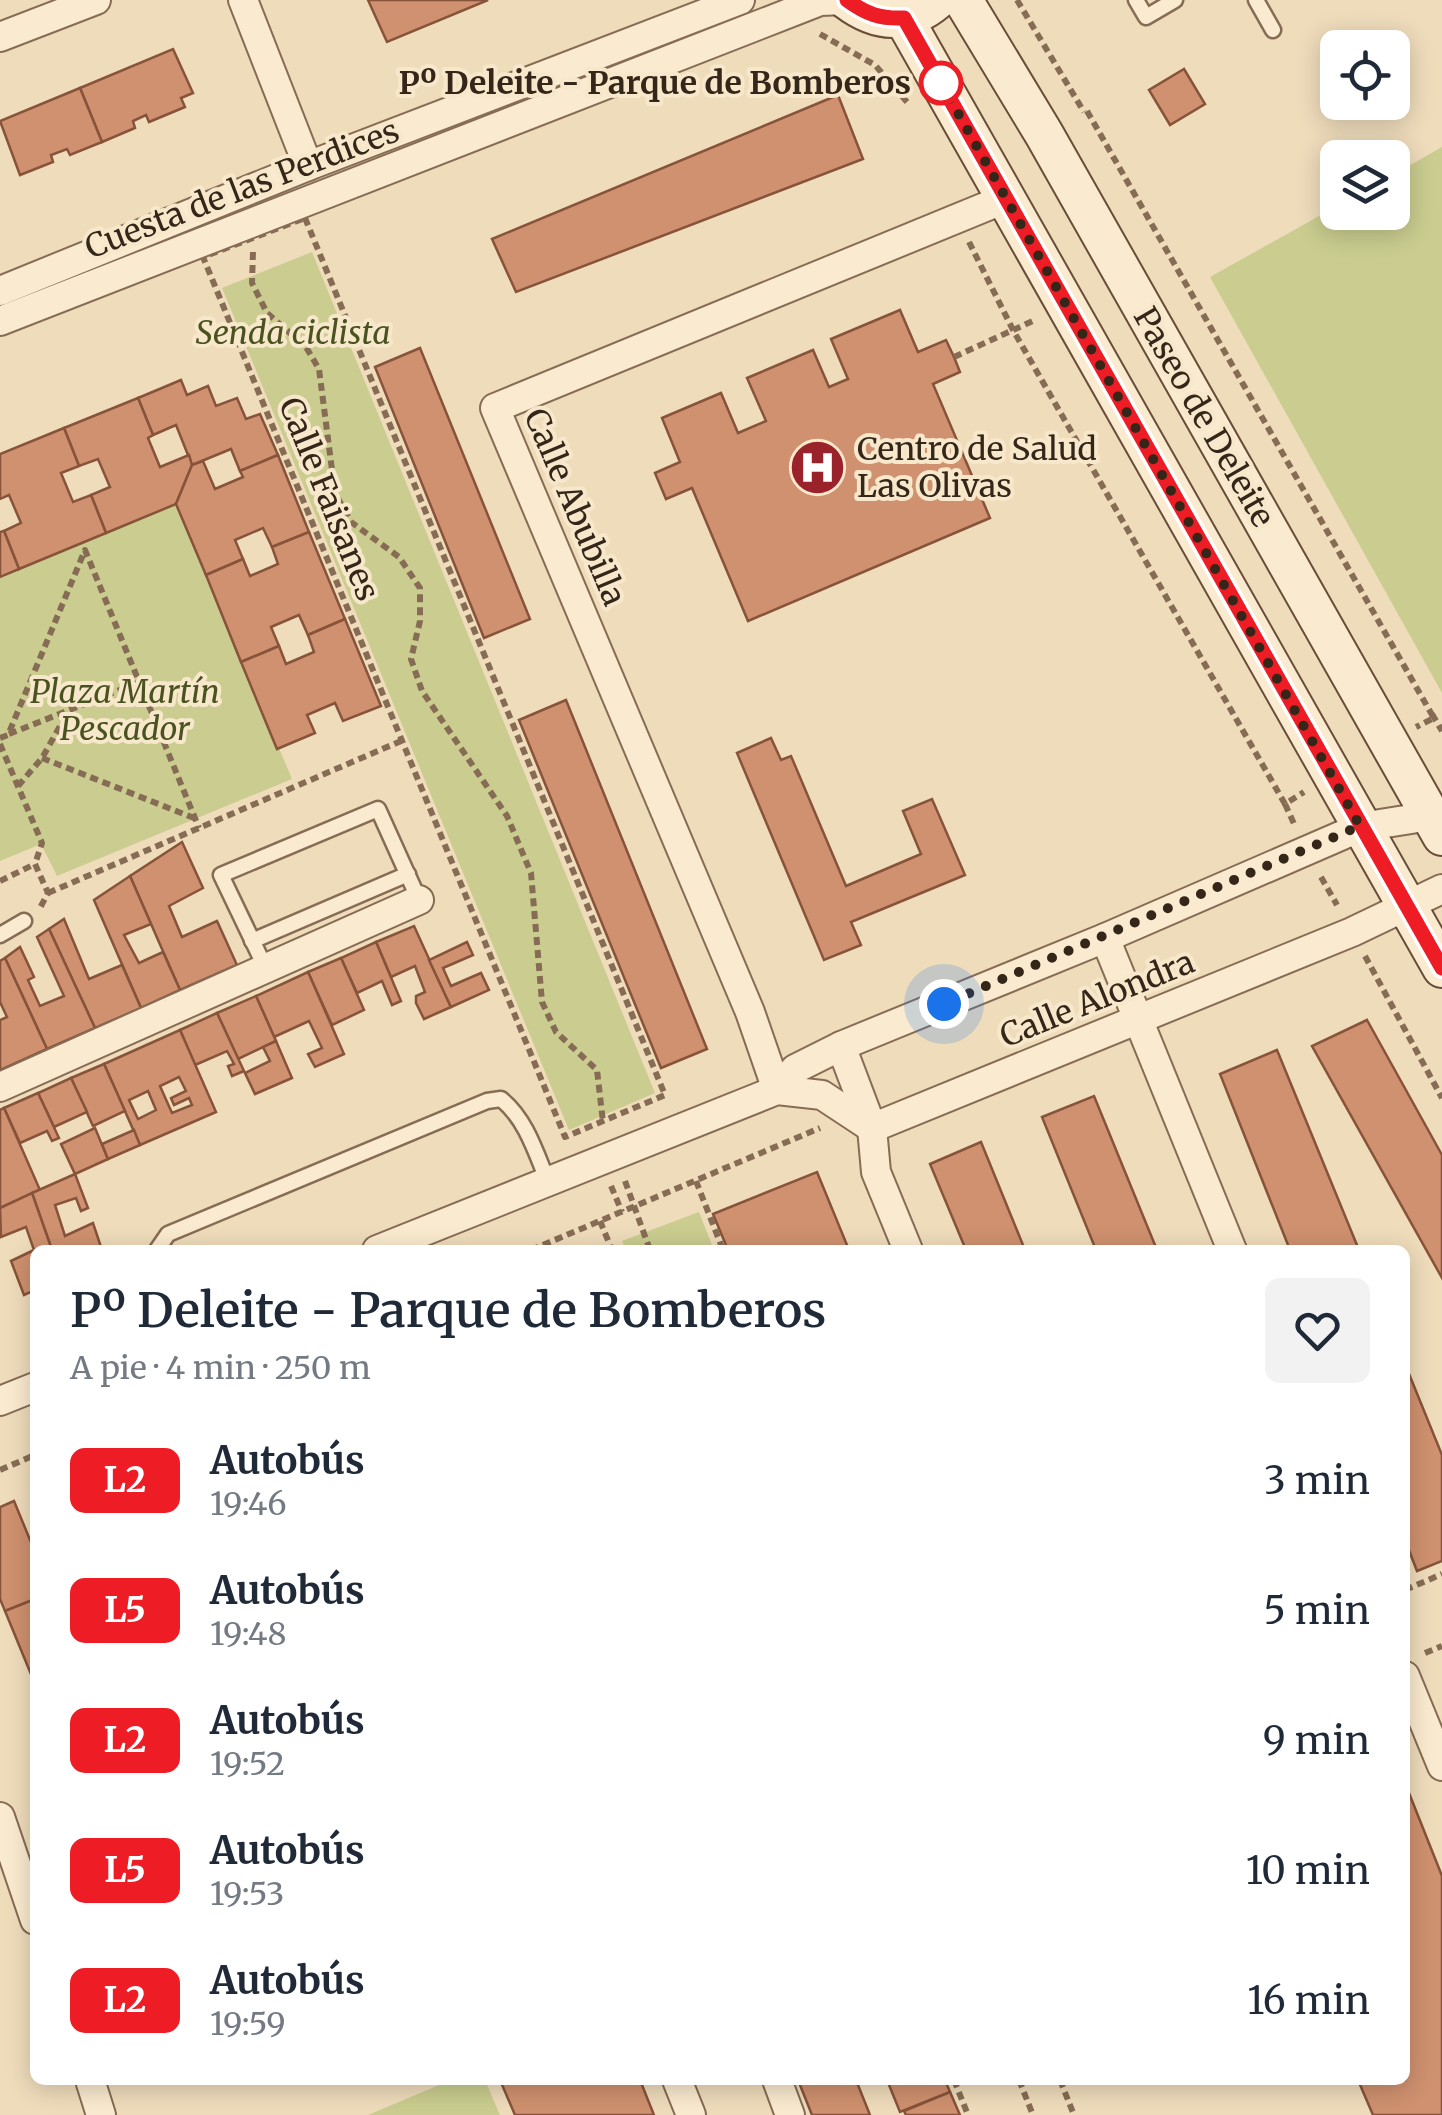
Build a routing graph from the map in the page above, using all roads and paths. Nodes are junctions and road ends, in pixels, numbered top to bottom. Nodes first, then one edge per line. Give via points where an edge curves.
1 (96, 0) edge
2 (244, 0) edge
3 (740, 0) edge
4 (847, 0) edge
5 (937, 0) edge
6 (963, 0) edge
7 (1018, 0) edge
8 (1136, 0) edge
9 (1175, 0) edge
10 (1256, 0) edge
11 (904, 18) junction
12 (1273, 30) dead end
13 (812, 35) dead end
14 (0, 37) edge
15 (912, 108) dead end
16 (1086, 111) junction
17 (1076, 117) dead end
18 (308, 166) junction
19 (1007, 198) junction
20 (957, 219) junction
21 (253, 238) junction
22 (0, 291) edge
23 (1068, 305) junction
24 (0, 321) edge
25 (1013, 330) junction
26 (954, 356) dead end
27 (140, 682) junction
28 (68, 710) junction
29 (1431, 713) junction
30 (1442, 731) edge
31 (3, 739) edge
32 (402, 741) junction
33 (1388, 742) junction
34 (42, 758) junction
35 (1332, 776) junction
36 (18, 786) junction
37 (195, 819) junction
38 (1360, 826) junction
39 (1436, 826) edge
40 (199, 828) junction
41 (35, 864) junction
42 (408, 874) junction
43 (0, 881) edge
44 (1442, 889) edge
45 (48, 893) junction
46 (420, 900) joint
47 (1407, 907) junction
48 (24, 921) joint
49 (0, 935) edge
50 (1105, 938) junction
51 (252, 941) junction
52 (1442, 968) edge
53 (267, 970) junction
54 (1138, 1020) junction
55 (841, 1046) junction
56 (0, 1087) edge
57 (777, 1090) junction
58 (602, 1122) junction
59 (872, 1128) junction
60 (834, 1129) dead end
61 (616, 1155) junction
62 (548, 1182) junction
63 (696, 1182) junction
64 (635, 1207) junction
65 (600, 1222) junction
66 (160, 1245) edge
67 (390, 1245) edge
68 (543, 1245) edge
69 (610, 1245) edge
70 (648, 1245) edge
71 (721, 1245) edge
72 (906, 1245) edge
73 (1230, 1245) edge
74 (30, 1389) edge
75 (0, 1401) edge
76 (30, 1457) edge
77 (0, 1470) edge
78 (1442, 1574) edge
79 (1410, 1588) edge
80 (1410, 1688) edge
81 (1442, 1766) edge
82 (0, 1817) edge
83 (25, 1857) edge
84 (30, 1888) edge
85 (92, 2085) edge
86 (680, 2085) edge
87 (779, 2085) edge
88 (956, 2085) edge
89 (1021, 2085) edge
90 (1062, 2085) edge
91 (102, 2115) edge
92 (691, 2115) edge
93 (790, 2115) edge
94 (968, 2115) edge
95 (1033, 2115) edge
96 (1074, 2115) edge

1 - 14 street
2 - 18 street
3 - 18 street, Cuesta de las Perdices
4 - 11 main road via 864,13
4 - 24 street, Cuesta de las Perdices via 797,10
5 - 11 main road
6 - 33 main road, Paseo de Deleite
7 - 16 path
8 - 9 lane via 1146,17
10 - 12 lane
11 - 19 main road, Paseo de Deleite
13 - 15 path via 824,34 875,65
16 - 17 path
16 - 29 path
18 - 22 street, Cuesta de las Perdices
19 - 20 street, Calle Abubilla
19 - 23 main road, Paseo de Deleite
20 - 25 path
20 - 57 street, Calle Abubilla via 496,408
21 - 32 path, Calle Faisanes via 203,257
21 - 58 path via 252,283 267,313 306,347 318,369 334,494 351,522 399,558 420,588 411,659 422,691 507,816 531,873 542,1002 556,1032 597,1070
21 - 58 path, Calle Faisanes via 305,218 665,1094
23 - 25 path
23 - 35 main road, Paseo de Deleite
25 - 26 path
25 - 35 path via 1285,804
27 - 28 path
27 - 31 path via 85,550
27 - 37 path
28 - 31 path
28 - 34 path
29 - 30 path
29 - 33 path via 1434,718
31 - 36 path
32 - 40 path
32 - 58 path, Calle Faisanes via 565,1137
33 - 39 main road, Paseo de Deleite
34 - 36 path
34 - 37 path
35 - 38 main road, Paseo de Deleite
36 - 41 path via 42,844
37 - 40 path
38 - 39 street, Calle Alondra
38 - 47 main road, Paseo de Deleite
38 - 50 street, Calle Alondra
40 - 45 path
41 - 43 path
41 - 45 path
42 - 46 lane
42 - 51 lane
42 - 51 lane via 378,809 221,875
44 - 47 street, Calle Alondra
45 - 48 path
46 - 53 street
47 - 52 main road, Paseo de Deleite
47 - 54 street, Calle Alondra
48 - 49 lane
50 - 54 street
50 - 55 street, Calle Alondra
51 - 53 lane
53 - 56 street
54 - 59 street, Calle Alondra
54 - 73 street
55 - 57 street, Calle Alondra via 795,1069
55 - 59 street
57 - 59 street via 822,1095
57 - 61 street, Calle Alondra
58 - 61 path
59 - 72 street via 876,1172
60 - 63 path via 822,1128
61 - 62 street, Calle Alondra
61 - 64 path
62 - 66 lane via 526,1130 501,1099 168,1234
62 - 67 street, Calle Alondra
63 - 64 path
63 - 71 path
64 - 65 path
64 - 70 path
65 - 68 path
65 - 69 path
74 - 75 street
76 - 77 path
78 - 79 path
80 - 81 street
82 - 83 street
83 - 84 street
85 - 91 street
86 - 92 street
87 - 93 street
88 - 94 path
89 - 95 path
90 - 96 path

